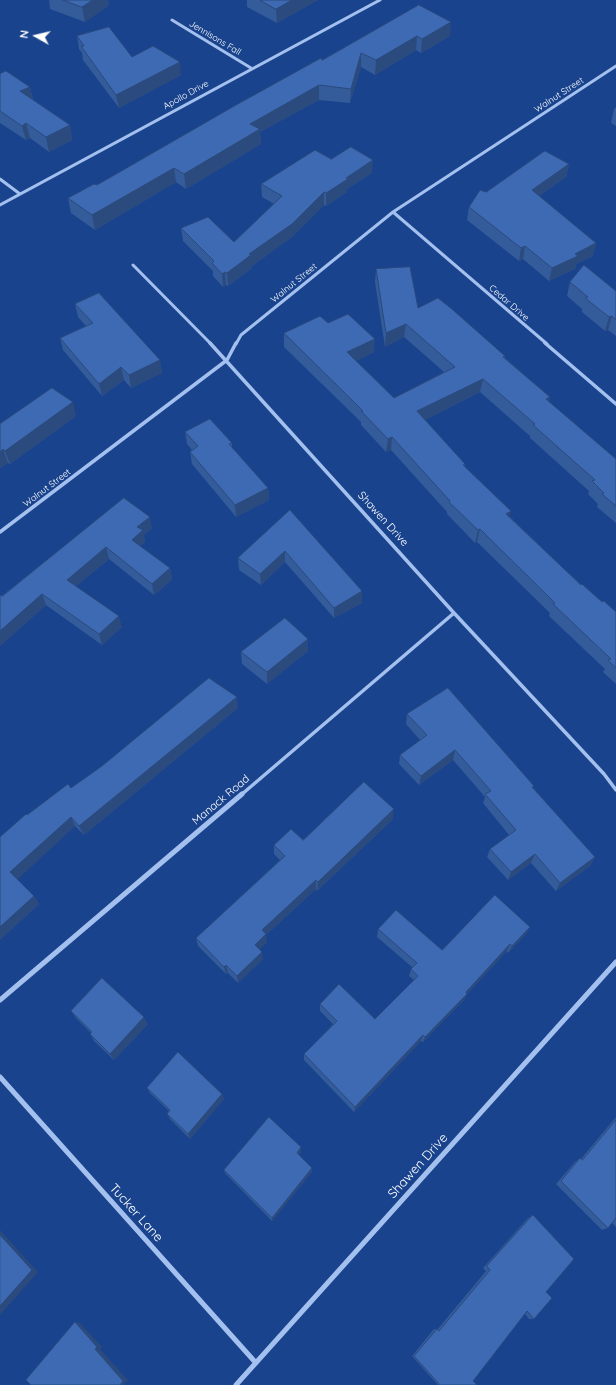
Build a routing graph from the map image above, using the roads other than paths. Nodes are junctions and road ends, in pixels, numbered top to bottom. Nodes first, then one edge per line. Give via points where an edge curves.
1 (380, 0) edge
2 (172, 20) dead end
3 (616, 66) edge
4 (251, 68) junction
5 (0, 178) edge
6 (20, 194) junction
7 (0, 205) edge
8 (393, 212) junction
9 (133, 265) dead end
10 (227, 360) junction
11 (616, 404) edge
12 (0, 532) edge
13 (454, 613) junction
14 (616, 790) edge
15 (616, 962) edge
16 (0, 1000) edge
17 (0, 1077) edge
18 (256, 1363) junction
19 (236, 1385) edge

1 - 4 street, Apollo Drive
2 - 4 street, Jennisons Fall
3 - 8 street, Walnut Street
4 - 6 street, Apollo Drive
5 - 6 street
6 - 7 street, Apollo Drive
8 - 10 street, Walnut Street via 241,335
8 - 11 street, Cedar Drive
9 - 10 street, Shawen Drive
10 - 12 street, Walnut Street
10 - 13 street, Shawen Drive
13 - 14 street, Shawen Drive
13 - 16 street, Manack Road
15 - 18 street, Shawen Drive
17 - 18 street, Tucker Lane
18 - 19 street, Shawen Drive

